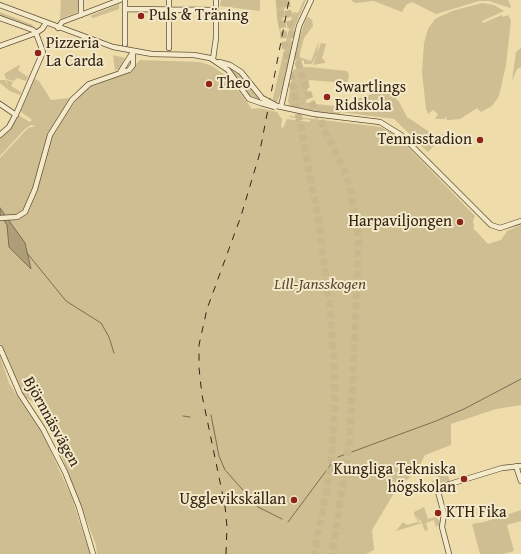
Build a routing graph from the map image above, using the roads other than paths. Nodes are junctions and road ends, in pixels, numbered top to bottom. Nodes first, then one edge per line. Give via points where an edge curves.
1 (81, 0) edge
2 (120, 0) edge
3 (125, 0) edge
4 (170, 0) edge
5 (216, 0) edge
6 (311, 0) edge
7 (0, 5) edge
8 (125, 9) junction
9 (169, 9) junction
10 (216, 10) junction
11 (81, 15) junction
12 (0, 18) edge
13 (46, 23) junction
14 (58, 28) junction
15 (36, 33) junction
16 (125, 44) dead end
17 (0, 46) edge
18 (169, 48) dead end
19 (133, 52) junction
20 (215, 61) junction
21 (0, 104) edge
22 (279, 107) junction
23 (16, 115) junction
24 (0, 135) edge
25 (0, 218) edge
26 (521, 221) edge
27 (0, 348) edge
28 (519, 466) edge
29 (521, 482) edge
30 (93, 554) edge
31 (449, 554) edge

1 - 11 street
2 - 11 street
3 - 8 street
4 - 9 street
5 - 10 street
6 - 22 street via 299,26
7 - 13 street
8 - 9 street
8 - 16 street
9 - 10 street
9 - 18 street
10 - 20 street
11 - 14 street via 62,22
12 - 15 street via 32,29
13 - 14 street
13 - 15 street
14 - 19 street
15 - 17 street
15 - 23 street via 43,54
19 - 20 street via 202,56
19 - 25 street via 120,72 89,84 72,100 50,135 35,189 25,212 17,217
20 - 22 street, bridge via 230,65 241,72 262,98
20 - 22 street, bridge via 231,73 245,95 261,104
21 - 23 street
22 - 26 street via 380,122 401,135 491,225 500,228
23 - 24 street via 9,127
27 - 30 street, Björnnäsvägen via 20,394 43,429 65,472
28 - 29 street
28 - 31 street via 482,473 437,488 444,514 442,527

